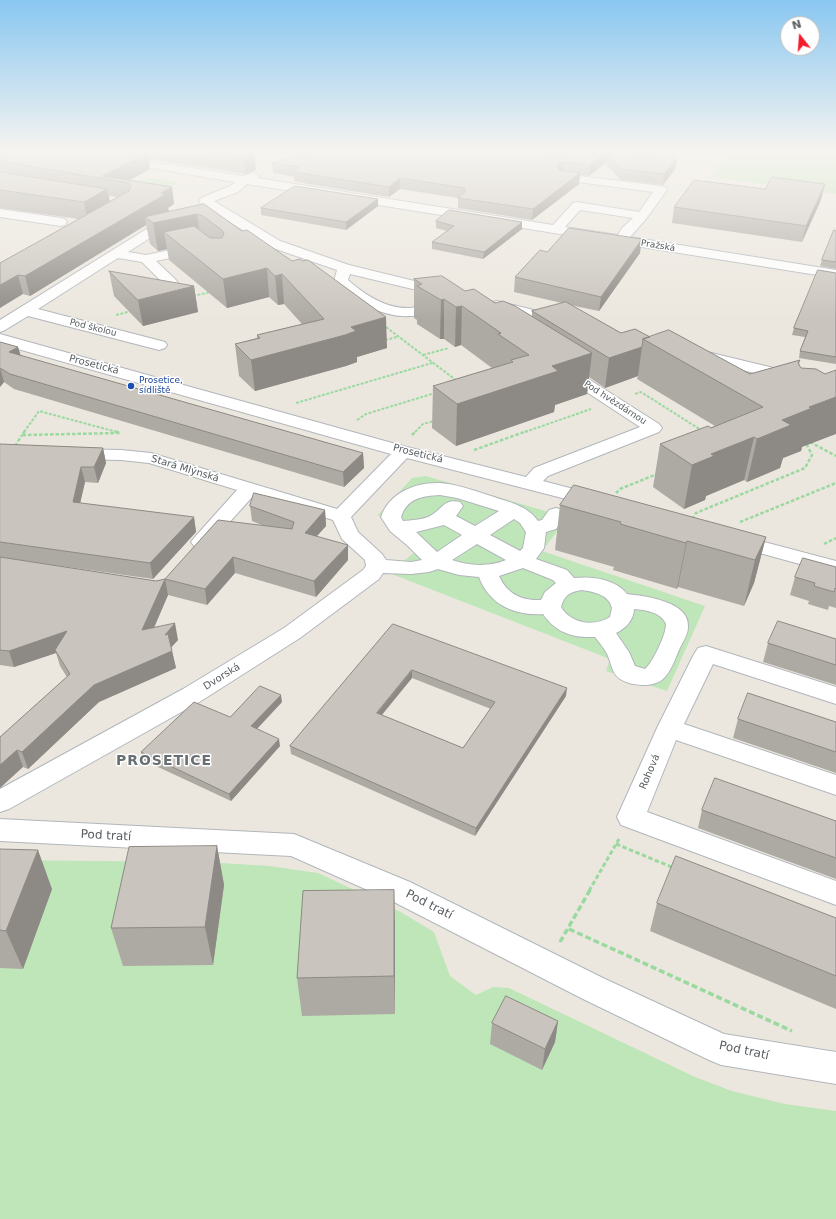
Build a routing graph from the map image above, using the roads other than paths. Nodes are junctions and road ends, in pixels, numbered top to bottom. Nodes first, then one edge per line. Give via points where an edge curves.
1 (194, 207) edge
2 (197, 207) edge
3 (419, 207) edge
4 (576, 207) edge
5 (583, 207) edge
6 (649, 207) edge
7 (0, 213) edge
8 (642, 216) junction
9 (567, 217) junction
10 (580, 219) dead end
11 (61, 222) dead end
12 (613, 226) dead end
13 (556, 229) junction
14 (624, 235) junction
15 (207, 252) edge
16 (117, 254) junction
17 (146, 259) junction
18 (344, 268) junction
19 (836, 274) edge
20 (171, 283) edge
21 (482, 301) edge
22 (28, 311) junction
23 (573, 324) edge
24 (0, 327) edge
25 (0, 339) edge
26 (159, 345) dead end
27 (681, 351) edge
28 (552, 363) edge
29 (836, 388) edge
30 (401, 450) junction
31 (59, 453) edge
32 (532, 483) junction
33 (249, 489) junction
34 (460, 493) junction
35 (614, 506) edge
36 (514, 510) junction
37 (556, 514) dead end
38 (341, 516) junction
39 (444, 517) junction
40 (687, 526) edge
41 (397, 527) junction
42 (534, 528) junction
43 (476, 534) junction
44 (191, 553) edge
45 (437, 561) junction
46 (522, 561) junction
47 (376, 566) junction
48 (836, 568) edge
49 (487, 571) junction
50 (570, 586) junction
51 (621, 601) junction
52 (550, 607) junction
53 (601, 629) junction
54 (836, 696) edge
55 (669, 728) junction
56 (836, 785) edge
57 (0, 802) edge
58 (0, 830) edge
59 (836, 893) edge
60 (836, 1068) edge

1 - 16 street
2 - 18 street via 275,244
3 - 13 street, Pražská
4 - 9 street
5 - 8 street
6 - 8 street
7 - 11 street
8 - 14 street
9 - 10 street
9 - 13 street
12 - 14 street
13 - 14 street, Pražská
14 - 19 street, Pražská
15 - 17 street via 201,247
16 - 17 street
16 - 22 street
17 - 20 street
18 - 18 street via 341,281 352,291 392,311 409,312 440,307 456,301
21 - 23 street
22 - 24 street
22 - 26 street, Pod školou
25 - 30 street, Prosetická
27 - 29 street
28 - 32 street, Pod hvězdárnou via 653,428 541,472
30 - 32 street, Prosetická
30 - 38 street
31 - 33 street, Stará Mlýnská via 151,458
32 - 35 street, Prosetická
33 - 38 street, Stará Mlýnská
33 - 44 street
34 - 36 street
34 - 39 street via 450,512
34 - 41 street via 431,490 404,497 392,510
36 - 42 street via 527,519
36 - 43 street
37 - 42 street via 549,525
38 - 47 street via 349,535 375,558
39 - 41 street via 430,524
39 - 43 street
40 - 48 street
41 - 45 street
42 - 46 street via 534,544 531,552
43 - 45 street
43 - 46 street
45 - 47 street via 429,566 411,568
45 - 49 street via 470,571
46 - 49 street via 499,570
46 - 50 street via 560,575
47 - 57 street, Dvorská via 372,574 292,633 192,695
49 - 52 street via 490,583 512,603 527,608
50 - 51 street via 588,584 605,587 617,594
50 - 52 street via 553,595
51 - 53 street via 624,609 622,616 616,623
51 - 53 street via 644,603 667,611 674,617 677,624 675,634 655,673 642,677 627,672
52 - 53 street via 566,624 577,628
54 - 55 street, Rohová via 706,654
55 - 56 street
55 - 59 street, Rohová via 631,817
58 - 60 street, Pod tratí via 294,845 400,891 545,965 721,1049

